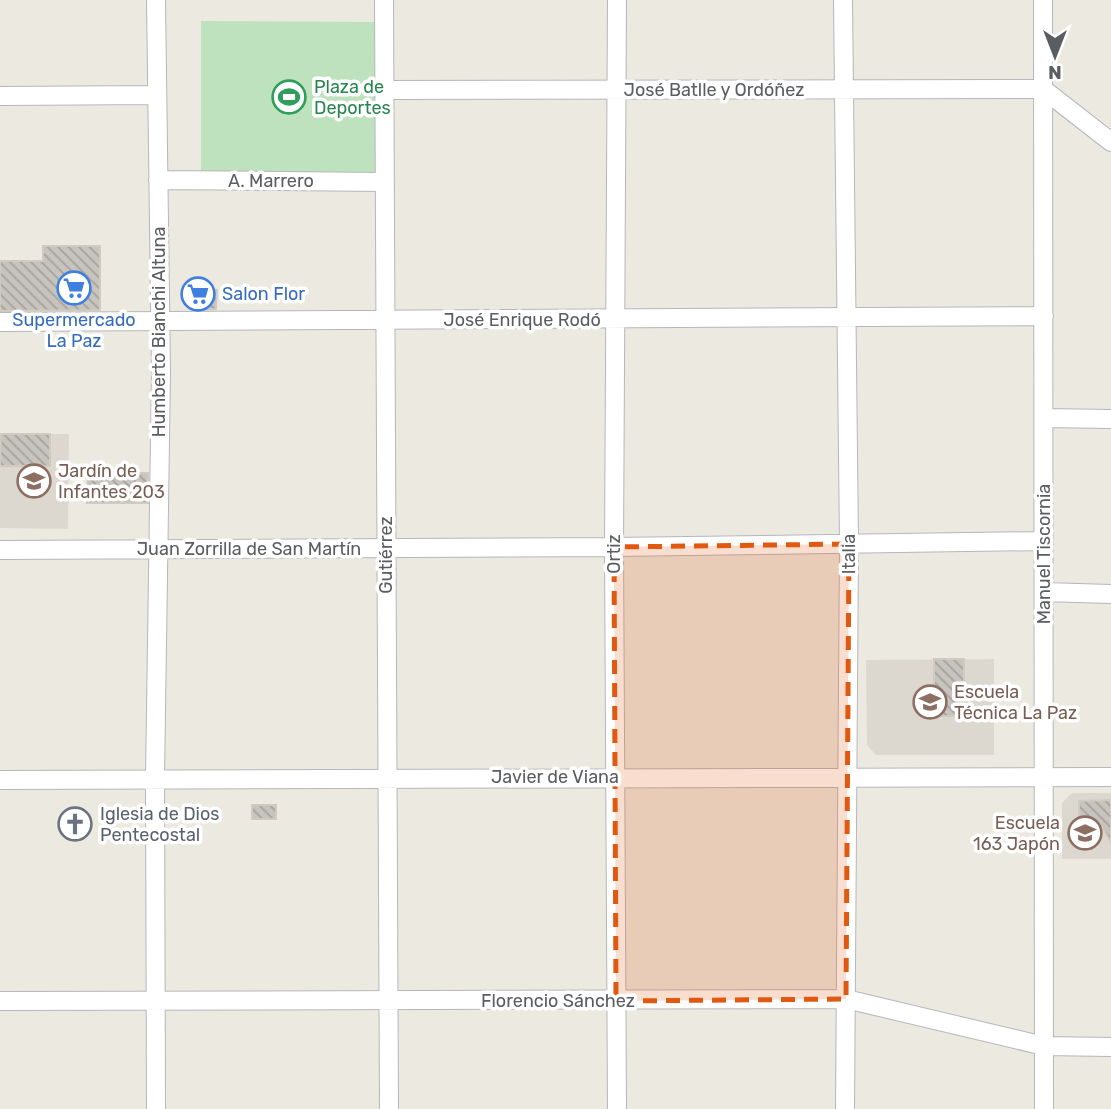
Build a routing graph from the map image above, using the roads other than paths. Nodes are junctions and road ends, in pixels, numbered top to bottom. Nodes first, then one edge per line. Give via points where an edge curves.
1 (156, 0) edge
2 (384, 0) edge
3 (617, 0) edge
4 (843, 0) edge
5 (1043, 0) edge
6 (619, 89) junction
7 (1044, 89) junction
8 (384, 90) junction
9 (844, 91) junction
10 (157, 95) junction
11 (0, 96) edge
12 (1111, 142) edge
13 (158, 180) junction
14 (384, 182) junction
15 (1044, 316) junction
16 (846, 317) junction
17 (617, 319) junction
18 (385, 320) junction
19 (160, 321) junction
20 (0, 322) edge
21 (1044, 418) junction
22 (1111, 419) edge
23 (1044, 541) junction
24 (849, 544) junction
25 (614, 547) junction
26 (386, 549) junction
27 (0, 550) edge
28 (158, 550) junction
29 (1044, 592) junction
30 (1111, 594) edge
31 (847, 776) junction
32 (1044, 776) junction
33 (615, 777) junction
34 (1111, 777) edge
35 (155, 778) junction
36 (386, 778) junction
37 (0, 780) edge
38 (846, 999) junction
39 (0, 1001) edge
40 (155, 1001) junction
41 (388, 1001) junction
42 (616, 1001) junction
43 (1044, 1046) junction
44 (1111, 1047) edge
45 (156, 1109) edge
46 (389, 1109) edge
47 (617, 1109) edge
48 (845, 1109) edge
49 (1044, 1109) edge

1 - 10 street, Humberto Bianchi Altuna
2 - 8 street, Gutiérrez
3 - 6 street, Ortiz
4 - 9 street, Italia
5 - 7 street, Manuel Tiscornia
6 - 8 street, José Batlle y Ordóñez
6 - 9 street, José Batlle y Ordóñez
6 - 17 street, Ortiz
7 - 9 street, José Batlle y Ordóñez
7 - 12 street
7 - 15 street, Manuel Tiscornia
8 - 14 street, Gutiérrez
9 - 16 street, Italia
10 - 11 street
10 - 13 street, Humberto Bianchi Altuna
13 - 14 street, A. Marrero
13 - 19 street, Humberto Bianchi Altuna
14 - 18 street, Gutiérrez
15 - 16 street, José Enrique Rodó
15 - 21 street, Manuel Tiscornia
16 - 17 street, José Enrique Rodó
16 - 24 street, Italia
17 - 18 street, José Enrique Rodó
17 - 25 street, Ortiz
18 - 19 street, José Enrique Rodó
18 - 26 street, Gutiérrez
19 - 20 street, José Enrique Rodó
19 - 28 street, Humberto Bianchi Altuna
21 - 22 street
21 - 23 street, Manuel Tiscornia
23 - 24 street, Juan Zorrilla de San Martín
23 - 29 street, Manuel Tiscornia
24 - 25 street, Juan Zorrilla de San Martín
24 - 31 street, Italia
25 - 26 street, Juan Zorrilla de San Martín
25 - 33 street, Ortiz
26 - 28 street, Juan Zorrilla de San Martín
26 - 36 street, Gutiérrez
27 - 28 street, Juan Zorrilla de San Martín
28 - 35 street, Humberto Bianchi Altuna
29 - 30 street
29 - 32 street, Manuel Tiscornia
31 - 32 street, Javier de Viana
31 - 33 street, Javier de Viana
31 - 38 street, Italia
32 - 34 street, Javier de Viana
32 - 43 street, Manuel Tiscornia
33 - 36 street, Javier de Viana
33 - 42 street, Ortiz
35 - 36 street, Javier de Viana
35 - 37 street, Javier de Viana
35 - 40 street, Humberto Bianchi Altuna
36 - 41 street, Gutiérrez
38 - 42 street, Florencio Sánchez
38 - 43 street, Florencio Sánchez
38 - 48 street, Italia
39 - 40 street, Florencio Sánchez
40 - 41 street, Florencio Sánchez
40 - 45 street, Humberto Bianchi Altuna
41 - 42 street, Florencio Sánchez
41 - 46 street, Gutiérrez
42 - 47 street, Ortiz
43 - 44 street, Florencio Sánchez
43 - 49 street, Manuel Tiscornia

